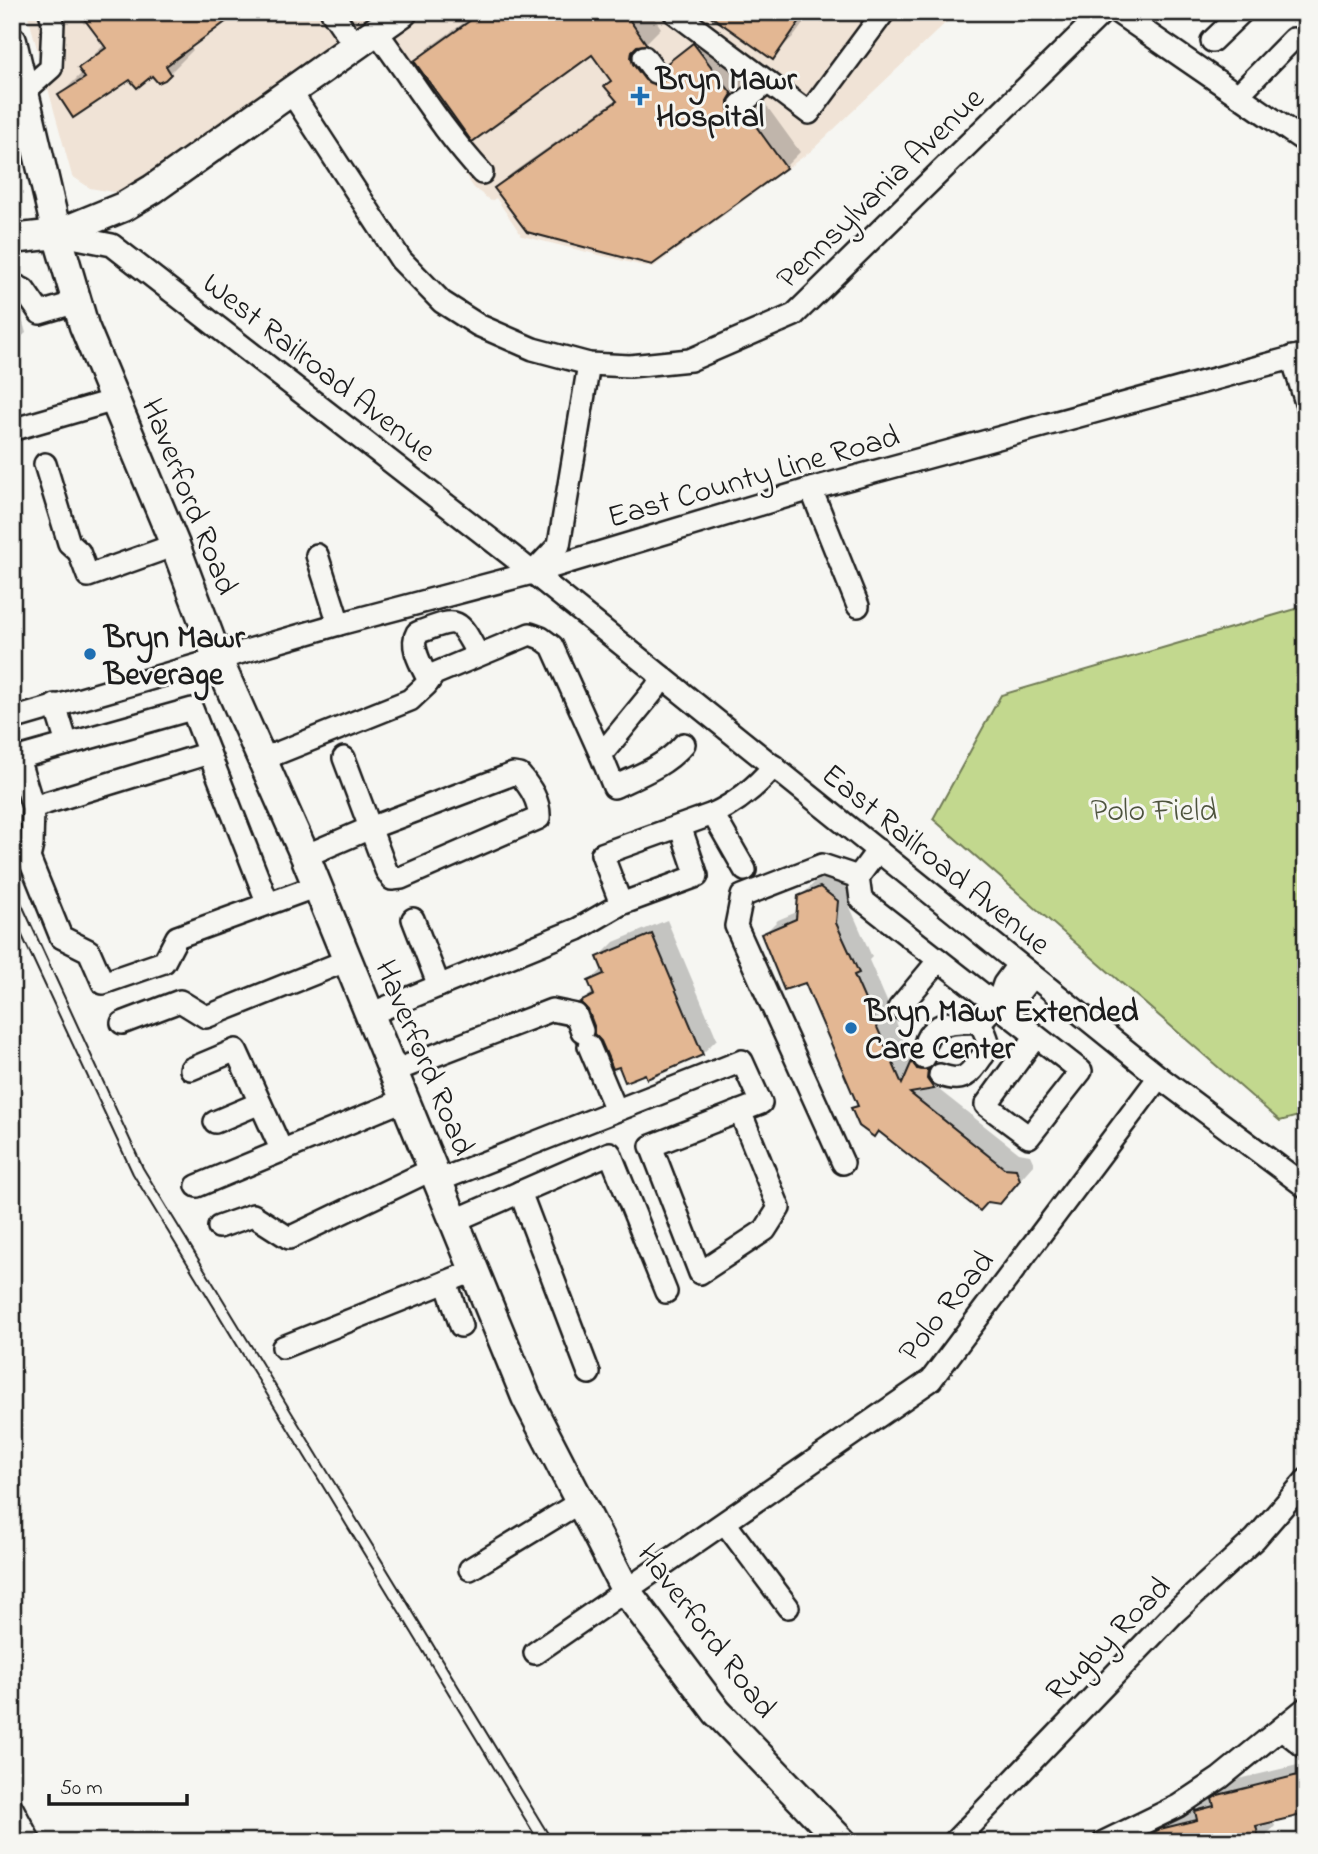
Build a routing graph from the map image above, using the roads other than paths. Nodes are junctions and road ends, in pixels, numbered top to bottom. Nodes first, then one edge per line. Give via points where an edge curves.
1 (50, 12) edge
2 (332, 12) edge
3 (403, 12) edge
4 (674, 12) edge
5 (884, 12) edge
6 (1103, 12) edge
7 (1117, 12) edge
8 (1242, 12) edge
9 (366, 39) junction
10 (1293, 39) dead end
11 (1212, 41) dead end
12 (17, 66) edge
13 (768, 82) junction
14 (291, 92) junction
15 (1238, 95) junction
16 (740, 105) dead end
17 (1306, 142) edge
18 (482, 173) dead end
19 (57, 234) junction
20 (12, 239) edge
21 (12, 284) edge
22 (77, 302) junction
23 (1299, 356) edge
24 (589, 364) junction
25 (115, 400) junction
26 (1306, 403) edge
27 (18, 428) dead end
28 (45, 464) dead end
29 (810, 489) junction
30 (175, 545) junction
31 (317, 555) dead end
32 (532, 573) junction
33 (858, 606) dead end
34 (339, 624) junction
35 (478, 655) junction
36 (218, 660) junction
37 (662, 677) junction
38 (429, 681) junction
39 (55, 705) junction
40 (12, 719) edge
41 (68, 744) junction
42 (684, 744) dead end
43 (209, 753) junction
44 (601, 755) junction
45 (344, 758) dead end
46 (263, 759) junction
47 (774, 766) junction
48 (33, 807) junction
49 (713, 814) junction
50 (680, 826) junction
51 (370, 828) junction
52 (878, 849) junction
53 (305, 856) junction
54 (745, 870) dead end
55 (858, 877) junction
56 (317, 886) junction
57 (268, 904) junction
58 (621, 904) junction
59 (413, 919) dead end
60 (348, 960) junction
61 (939, 960) junction
62 (1025, 971) junction
63 (439, 986) junction
64 (997, 1004) junction
65 (899, 1008) dead end
66 (370, 1014) junction
67 (980, 1022) junction
68 (122, 1023) dead end
69 (1036, 1036) junction
70 (924, 1058) dead end
71 (191, 1069) dead end
72 (394, 1071) junction
73 (940, 1075) dead end
74 (1159, 1077) junction
75 (406, 1099) junction
76 (260, 1103) junction
77 (616, 1110) junction
78 (740, 1111) junction
79 (215, 1122) dead end
80 (282, 1151) junction
81 (843, 1163) dead end
82 (437, 1174) junction
83 (197, 1186) dead end
84 (1306, 1187) edge
85 (520, 1192) junction
86 (456, 1220) junction
87 (219, 1227) dead end
88 (476, 1270) junction
89 (446, 1282) junction
90 (666, 1292) dead end
91 (461, 1326) dead end
92 (283, 1347) dead end
93 (589, 1373) dead end
94 (1306, 1480) edge
95 (580, 1502) junction
96 (725, 1523) junction
97 (470, 1569) dead end
98 (626, 1591) junction
99 (788, 1607) dead end
100 (535, 1653) dead end
101 (1306, 1708) edge
102 (1282, 1729) junction
103 (1306, 1748) edge
104 (12, 1808) edge
105 (30, 1842) edge
106 (842, 1842) edge
107 (954, 1842) edge
108 (1104, 1842) edge

1 - 12 street via 51,68
2 - 9 street
3 - 9 main road
4 - 13 street via 718,57
5 - 13 street via 809,113
6 - 24 street, Pennsylvania Avenue via 794,315 690,360 630,366
7 - 15 street
8 - 11 street
9 - 14 main road
9 - 18 street via 414,81 454,143
10 - 15 street
12 - 19 main road, Haverford Road
13 - 16 street
14 - 19 main road via 153,189 123,207
14 - 24 street, Pennsylvania Avenue via 401,260 442,302 533,349
15 - 17 street
19 - 20 main road
19 - 22 main road, Haverford Road
19 - 32 street, West Railroad Avenue via 112,244
21 - 22 street via 24,290 40,313
22 - 25 main road, Haverford Road
23 - 26 street
23 - 29 street, East County Line Road
24 - 32 street via 559,545
25 - 27 street
25 - 30 main road, Haverford Road
28 - 30 street via 69,543 79,552 88,576
29 - 32 street, East County Line Road
29 - 33 street
30 - 36 main road, Haverford Road
31 - 34 street
32 - 34 street, East County Line Road
32 - 37 street, East Railroad Avenue
34 - 36 street, East County Line Road
35 - 38 street via 434,674
35 - 38 street via 458,623 417,633 415,649
35 - 44 street via 530,634 552,646
36 - 39 street, East County Line Road
36 - 46 main road, Haverford Road
37 - 44 street
37 - 47 street, East Railroad Avenue
38 - 46 street via 410,700
39 - 40 street, East County Line Road
39 - 41 street
41 - 43 street via 192,709
41 - 48 street via 18,758
42 - 44 street via 656,768 614,787
43 - 48 street
43 - 57 street
45 - 51 street
46 - 53 main road, Haverford Road
47 - 49 street via 734,805
47 - 52 street, East Railroad Avenue
48 - 57 street via 29,858 61,937 89,951 103,983 164,962 177,937
49 - 50 street
49 - 54 street
50 - 58 street via 697,876
50 - 58 street via 602,854
51 - 51 street via 386,870 392,879 401,878 539,818 539,806 520,775 513,774
51 - 53 street
52 - 55 street
52 - 62 street, East Railroad Avenue
53 - 56 main road, Haverford Road
55 - 61 street via 862,899
55 - 81 street via 822,864 742,896 736,926
56 - 57 street
56 - 60 main road, Haverford Road
58 - 63 street via 578,929
59 - 63 street
60 - 66 main road, Haverford Road
60 - 68 street via 206,1017 180,1001
61 - 64 street
61 - 65 street
62 - 64 street via 1018,994
62 - 74 street, East Railroad Avenue
63 - 66 street
64 - 67 street
64 - 69 street
66 - 72 main road, Haverford Road
67 - 70 street via 956,1021 937,1027 926,1039
67 - 73 street via 988,1043 975,1067 967,1076 953,1080
69 - 69 street via 1081,1071 1029,1137 986,1105
71 - 76 street via 236,1050
72 - 75 main road, Haverford Road
72 - 77 street via 552,1010 576,1015
74 - 84 street, East Railroad Avenue
74 - 96 street, Polo Road via 931,1380
75 - 80 street
75 - 82 main road, Haverford Road
76 - 79 street
76 - 80 street
77 - 78 street via 742,1061 761,1103
77 - 82 street
78 - 78 street via 651,1146 700,1273 765,1230 779,1208
80 - 83 street
82 - 86 main road, Haverford Road
82 - 87 street via 289,1238 253,1215
85 - 86 street
85 - 90 street via 610,1153
85 - 93 street
86 - 88 main road, Haverford Road
88 - 89 street
88 - 95 main road, Haverford Road via 526,1396
89 - 91 street
89 - 92 street
94 - 107 street, Rugby Road via 1255,1539 1174,1613
95 - 97 street
95 - 98 main road, Haverford Road
96 - 98 street, Polo Road
96 - 99 street
98 - 100 street, Polo Road
98 - 106 main road, Haverford Road via 717,1712
101 - 102 street
102 - 103 street
102 - 108 street via 1178,1806
104 - 105 street

